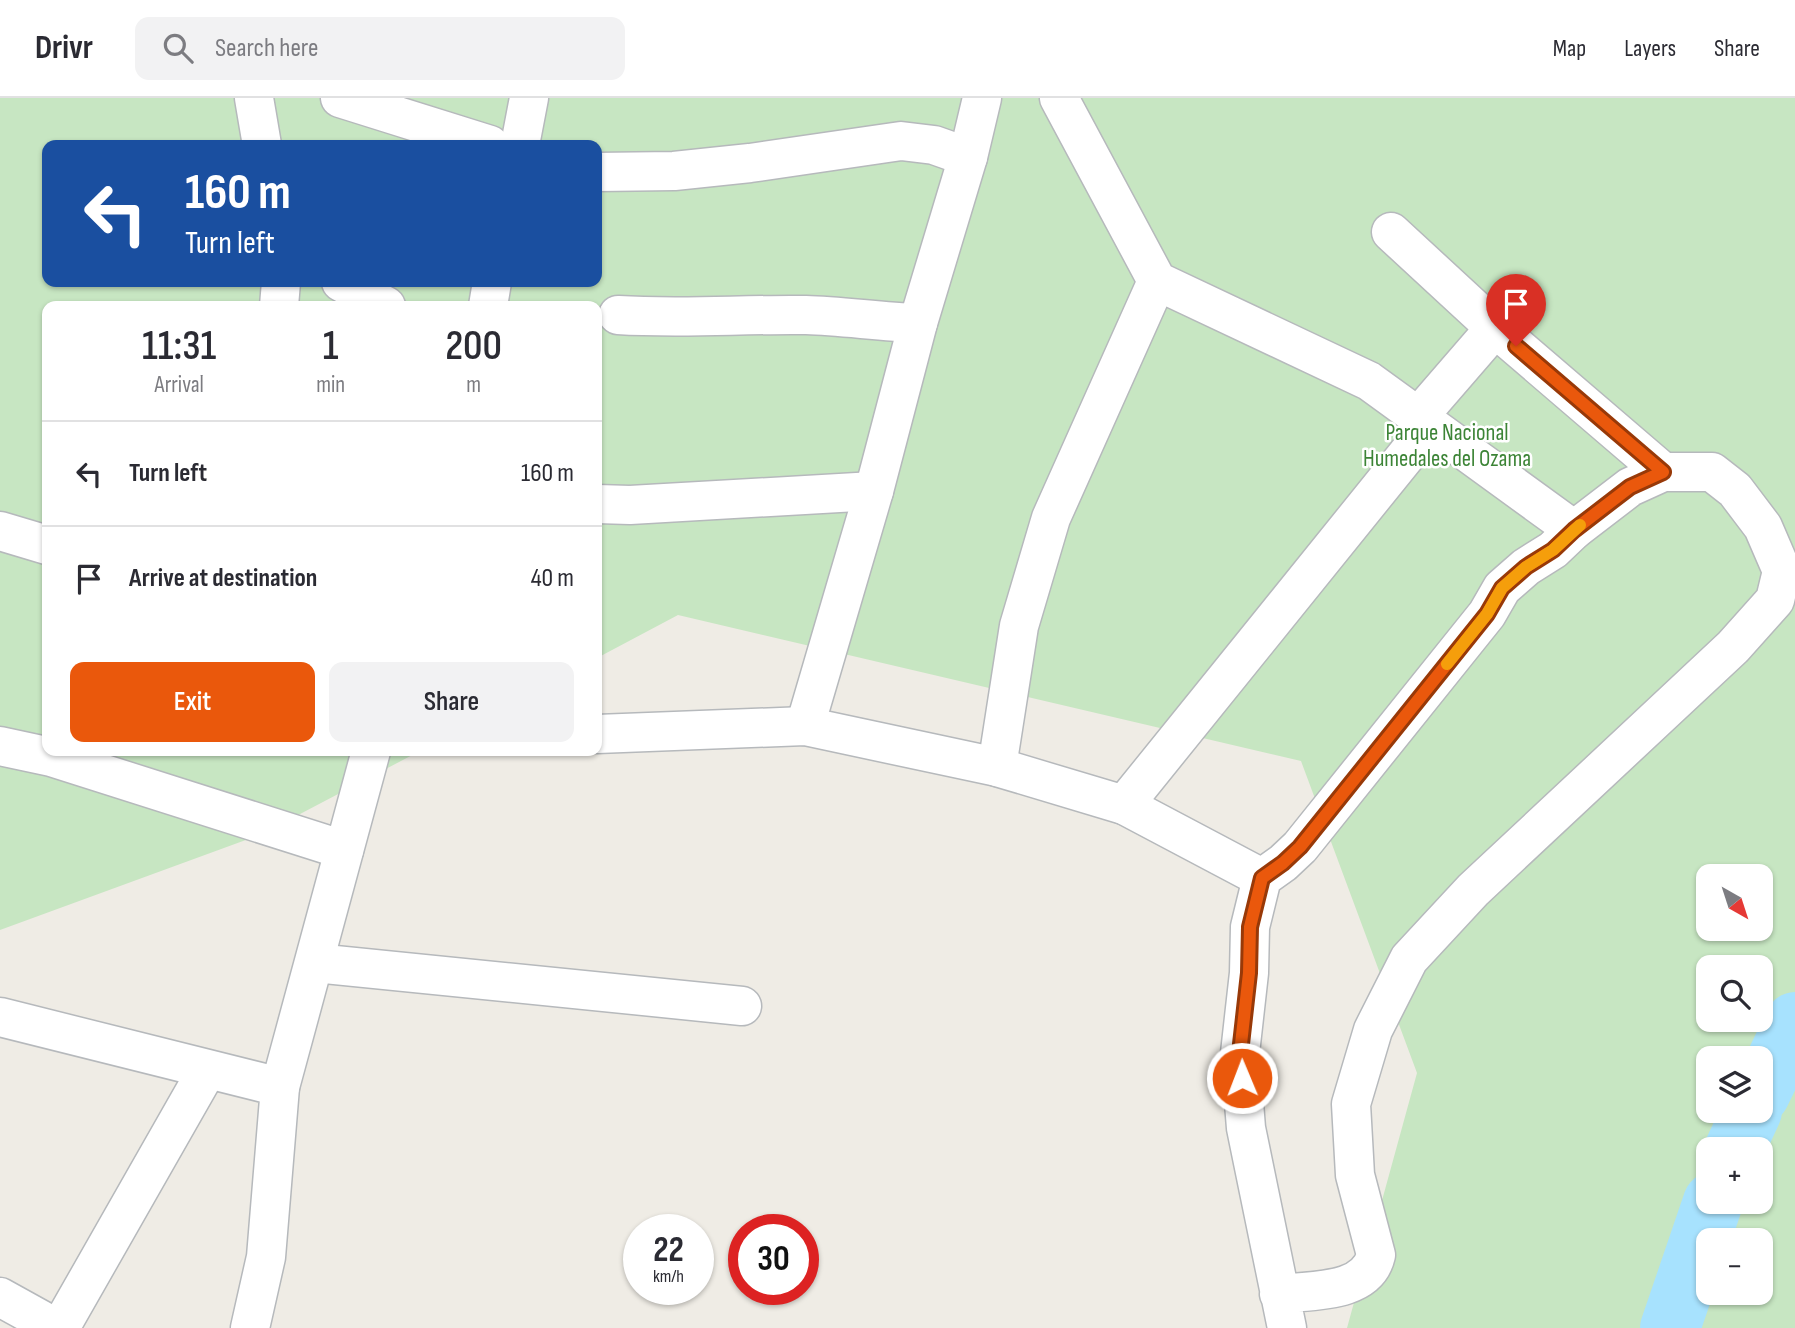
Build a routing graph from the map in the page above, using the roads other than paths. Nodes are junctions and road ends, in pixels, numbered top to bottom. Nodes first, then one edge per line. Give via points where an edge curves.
1 (254, 98) edge
2 (340, 98) edge
3 (529, 98) edge
4 (982, 98) edge
5 (1059, 98) edge
6 (261, 140) edge
7 (474, 140) edge
8 (521, 140) edge
9 (968, 156) junction
10 (602, 172) edge
11 (1391, 232) dead end
12 (1157, 281) junction
13 (350, 287) edge
14 (377, 301) edge
15 (618, 315) dead end
16 (918, 323) junction
17 (1495, 328) junction
18 (1424, 422) junction
19 (1663, 472) junction
20 (874, 491) junction
21 (602, 505) edge
22 (1574, 530) junction
23 (0, 531) edge
24 (42, 544) edge
25 (805, 726) junction
26 (602, 734) edge
27 (0, 746) edge
28 (42, 755) edge
29 (46, 756) edge
30 (370, 756) edge
31 (997, 767) junction
32 (1124, 805) junction
33 (344, 850) junction
34 (1262, 878) junction
35 (315, 962) junction
36 (742, 1006) dead end
37 (0, 1017) edge
38 (206, 1070) junction
39 (280, 1087) junction
40 (0, 1297) edge
41 (1283, 1311) edge
42 (58, 1328) edge
43 (250, 1328) edge

1 - 6 street
2 - 7 street
3 - 8 street
4 - 9 street
5 - 12 street
9 - 10 street via 901,141 674,171
9 - 16 street
11 - 17 street
12 - 18 street via 1368,381
12 - 31 street via 1051,519 1019,626
13 - 14 street
15 - 16 street via 807,315
16 - 20 street
17 - 18 street
17 - 19 street
18 - 22 street
18 - 32 street
19 - 22 street via 1630,487
19 - 41 street via 1712,472 1735,490 1763,527 1782,571 1775,600 1732,647 1474,890 1409,959 1373,1030 1351,1104 1355,1175 1376,1255 1373,1267 1350,1285
20 - 21 street
20 - 25 street
22 - 34 street via 1502,588 1487,614 1300,847
23 - 24 street
25 - 26 street
25 - 31 street
27 - 28 street
29 - 33 street
30 - 33 street
31 - 32 street
32 - 34 street
33 - 35 street
34 - 41 street via 1250,927 1240,1053 1246,1128
35 - 36 street
35 - 39 street
37 - 38 street
38 - 39 street
38 - 42 street
39 - 43 street via 266,1257
40 - 42 street

